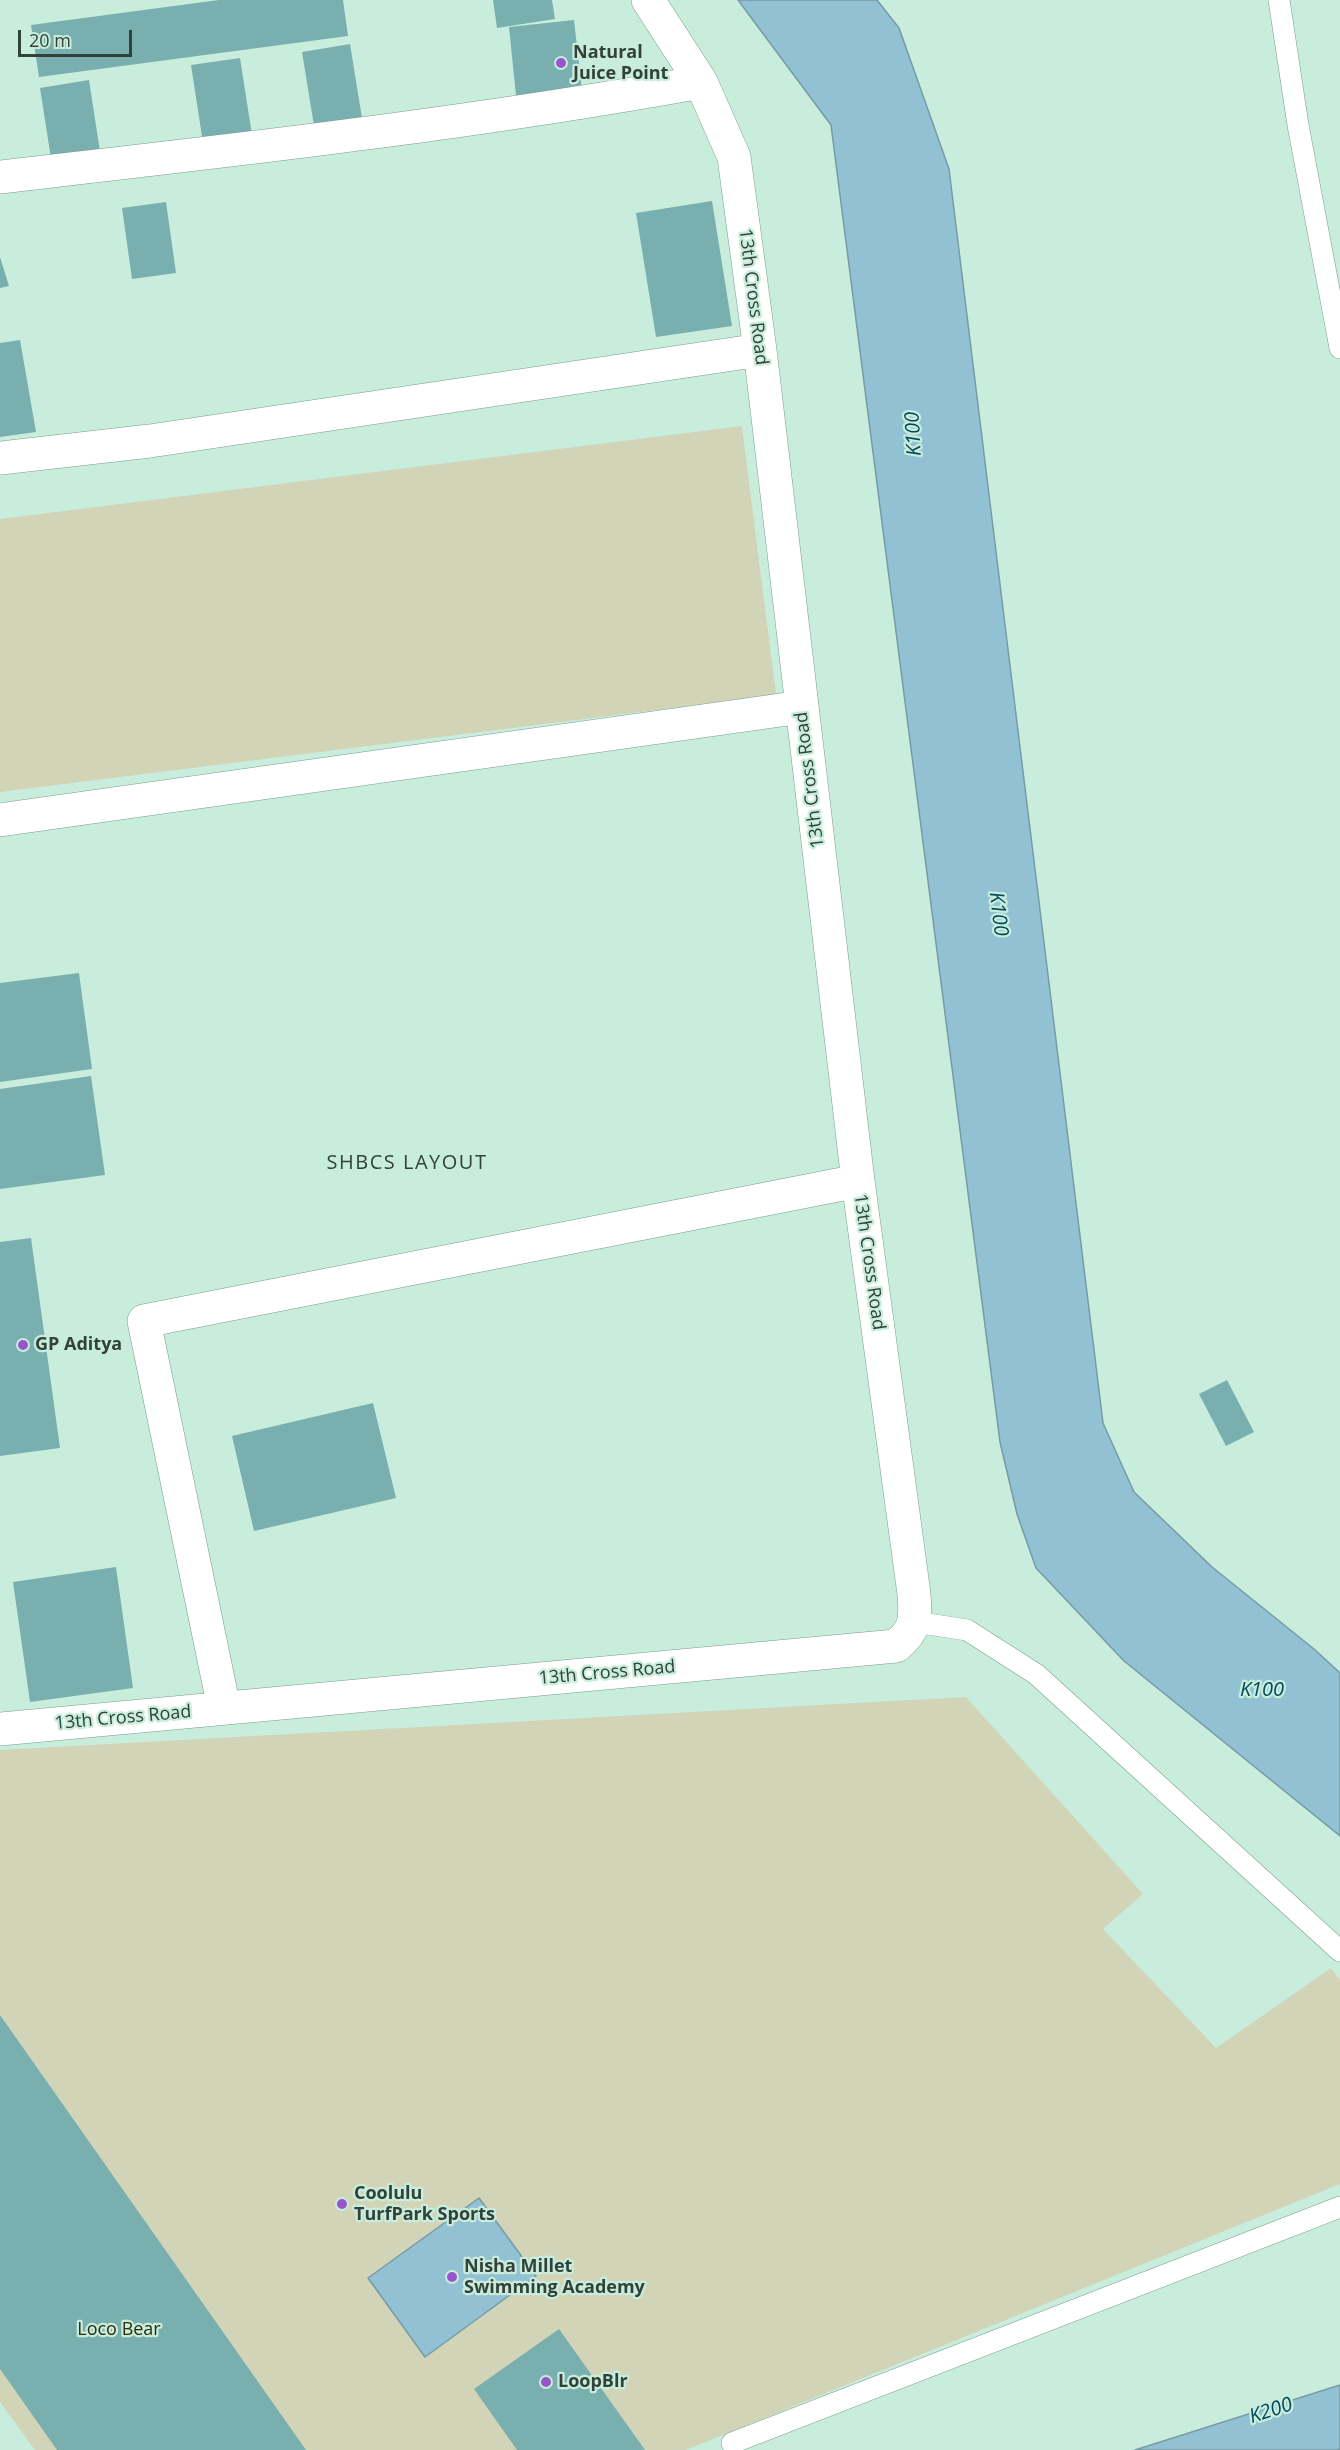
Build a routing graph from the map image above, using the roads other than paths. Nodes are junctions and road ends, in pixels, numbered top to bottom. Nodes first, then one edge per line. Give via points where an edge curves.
1 (648, 0) edge
2 (1279, 0) edge
3 (701, 82) junction
4 (0, 177) edge
5 (1340, 348) edge
6 (760, 350) junction
7 (0, 458) edge
8 (802, 708) junction
9 (0, 820) edge
10 (858, 1181) junction
11 (915, 1622) junction
12 (224, 1708) junction
13 (0, 1729) edge
14 (1340, 1952) edge
15 (1340, 2207) edge
16 (732, 2443) dead end

1 - 3 street, 13th Cross Road
2 - 5 lane via 1298,126
3 - 4 street via 573,106 362,136
3 - 6 street, 13th Cross Road via 735,157
6 - 7 street via 150,441
6 - 8 street, 13th Cross Road
8 - 9 street
8 - 10 street, 13th Cross Road
10 - 11 street, 13th Cross Road
10 - 12 street via 144,1321
11 - 12 street, 13th Cross Road via 896,1646
11 - 14 lane via 968,1630 1036,1674
12 - 13 street, 13th Cross Road
15 - 16 lane

